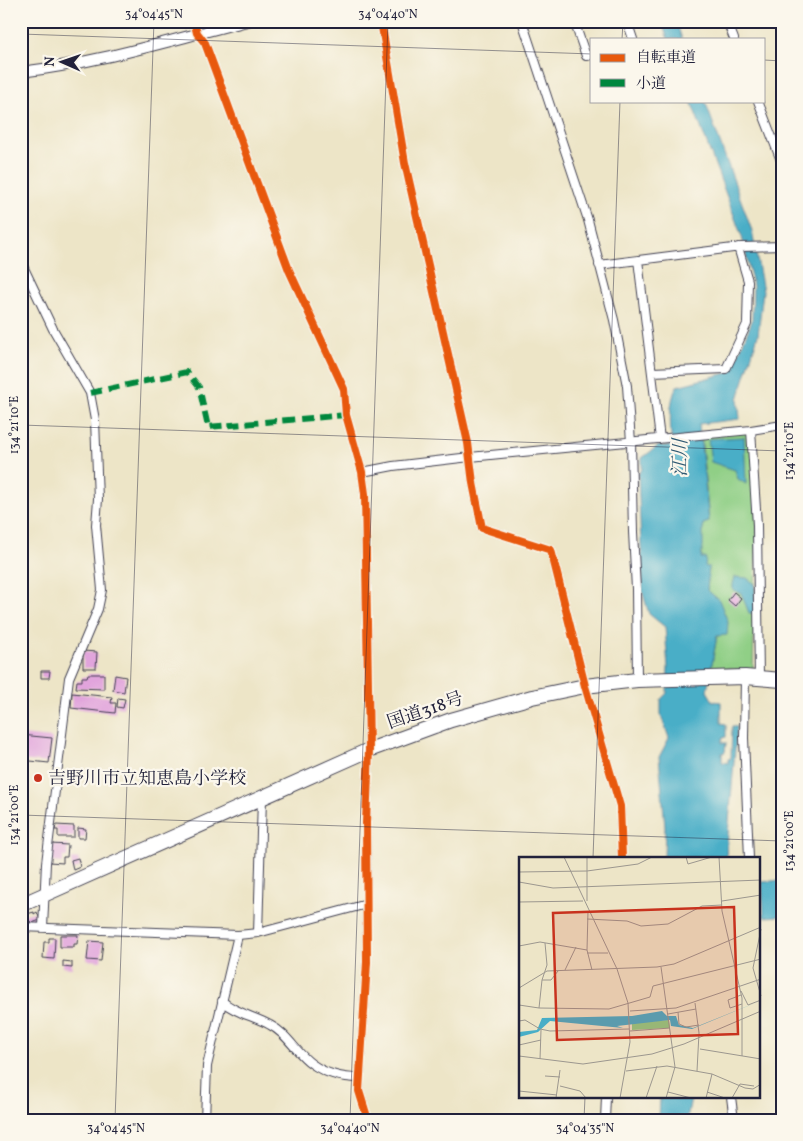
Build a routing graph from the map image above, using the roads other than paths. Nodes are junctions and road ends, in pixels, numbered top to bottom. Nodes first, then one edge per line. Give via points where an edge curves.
1 (194, 21) edge
2 (248, 21) edge
3 (380, 21) edge
4 (522, 21) edge
5 (574, 21) edge
6 (627, 21) edge
7 (727, 21) edge
8 (197, 33) junction
9 (633, 38) edge
10 (734, 38) edge
11 (590, 55) edge
12 (21, 72) edge
13 (758, 102) edge
14 (782, 162) edge
15 (782, 246) edge
16 (740, 247) junction
17 (638, 260) junction
18 (21, 262) edge
19 (599, 265) junction
20 (652, 372) junction
21 (782, 425) edge
22 (751, 430) junction
23 (663, 439) junction
24 (631, 442) junction
25 (470, 457) junction
26 (362, 472) junction
27 (752, 678) junction
28 (637, 680) junction
29 (782, 680) edge
30 (585, 686) junction
31 (369, 750) junction
32 (262, 798) junction
33 (622, 857) edge
34 (749, 857) edge
35 (44, 895) junction
36 (367, 904) junction
37 (21, 905) edge
38 (21, 927) edge
39 (43, 928) junction
40 (258, 933) junction
41 (238, 935) junction
42 (222, 1001) junction
43 (360, 1078) junction
44 (606, 1098) edge
45 (731, 1098) edge
46 (205, 1120) edge
47 (368, 1120) edge
48 (605, 1120) edge
49 (734, 1120) edge

1 - 8 street
2 - 8 street
3 - 25 street via 405,164
4 - 19 street via 588,220
5 - 11 street via 586,56
6 - 9 street
7 - 10 street
8 - 12 street via 124,54
8 - 26 street via 206,43 289,270 344,389 346,415
13 - 14 street
15 - 16 street
16 - 17 street
16 - 20 street via 748,281 747,324 726,369
17 - 19 street
17 - 20 street
18 - 35 street via 53,329 90,393 95,420 96,525 102,590 98,608 69,678
19 - 24 street via 628,386
20 - 23 street
21 - 22 street
22 - 23 street
22 - 27 street via 758,524
23 - 24 street
24 - 25 street
24 - 28 street
25 - 26 street
25 - 30 street via 482,528 551,550
26 - 31 street
27 - 28 highway, 国道318号
27 - 29 highway, 国道318号
27 - 34 street via 744,738
28 - 30 highway, 国道318号
30 - 31 highway, 国道318号 via 450,720
30 - 33 street via 620,806
31 - 32 highway, 国道318号
31 - 36 street
32 - 35 highway, 国道318号
32 - 40 street
35 - 37 highway, 国道318号
35 - 39 street
36 - 40 street
36 - 43 street
38 - 39 street
39 - 41 street
40 - 41 street
41 - 42 street
42 - 43 street via 228,1007 282,1032 312,1064 342,1078
42 - 46 street via 207,1066
43 - 47 street via 359,1091
44 - 48 street
45 - 49 street

